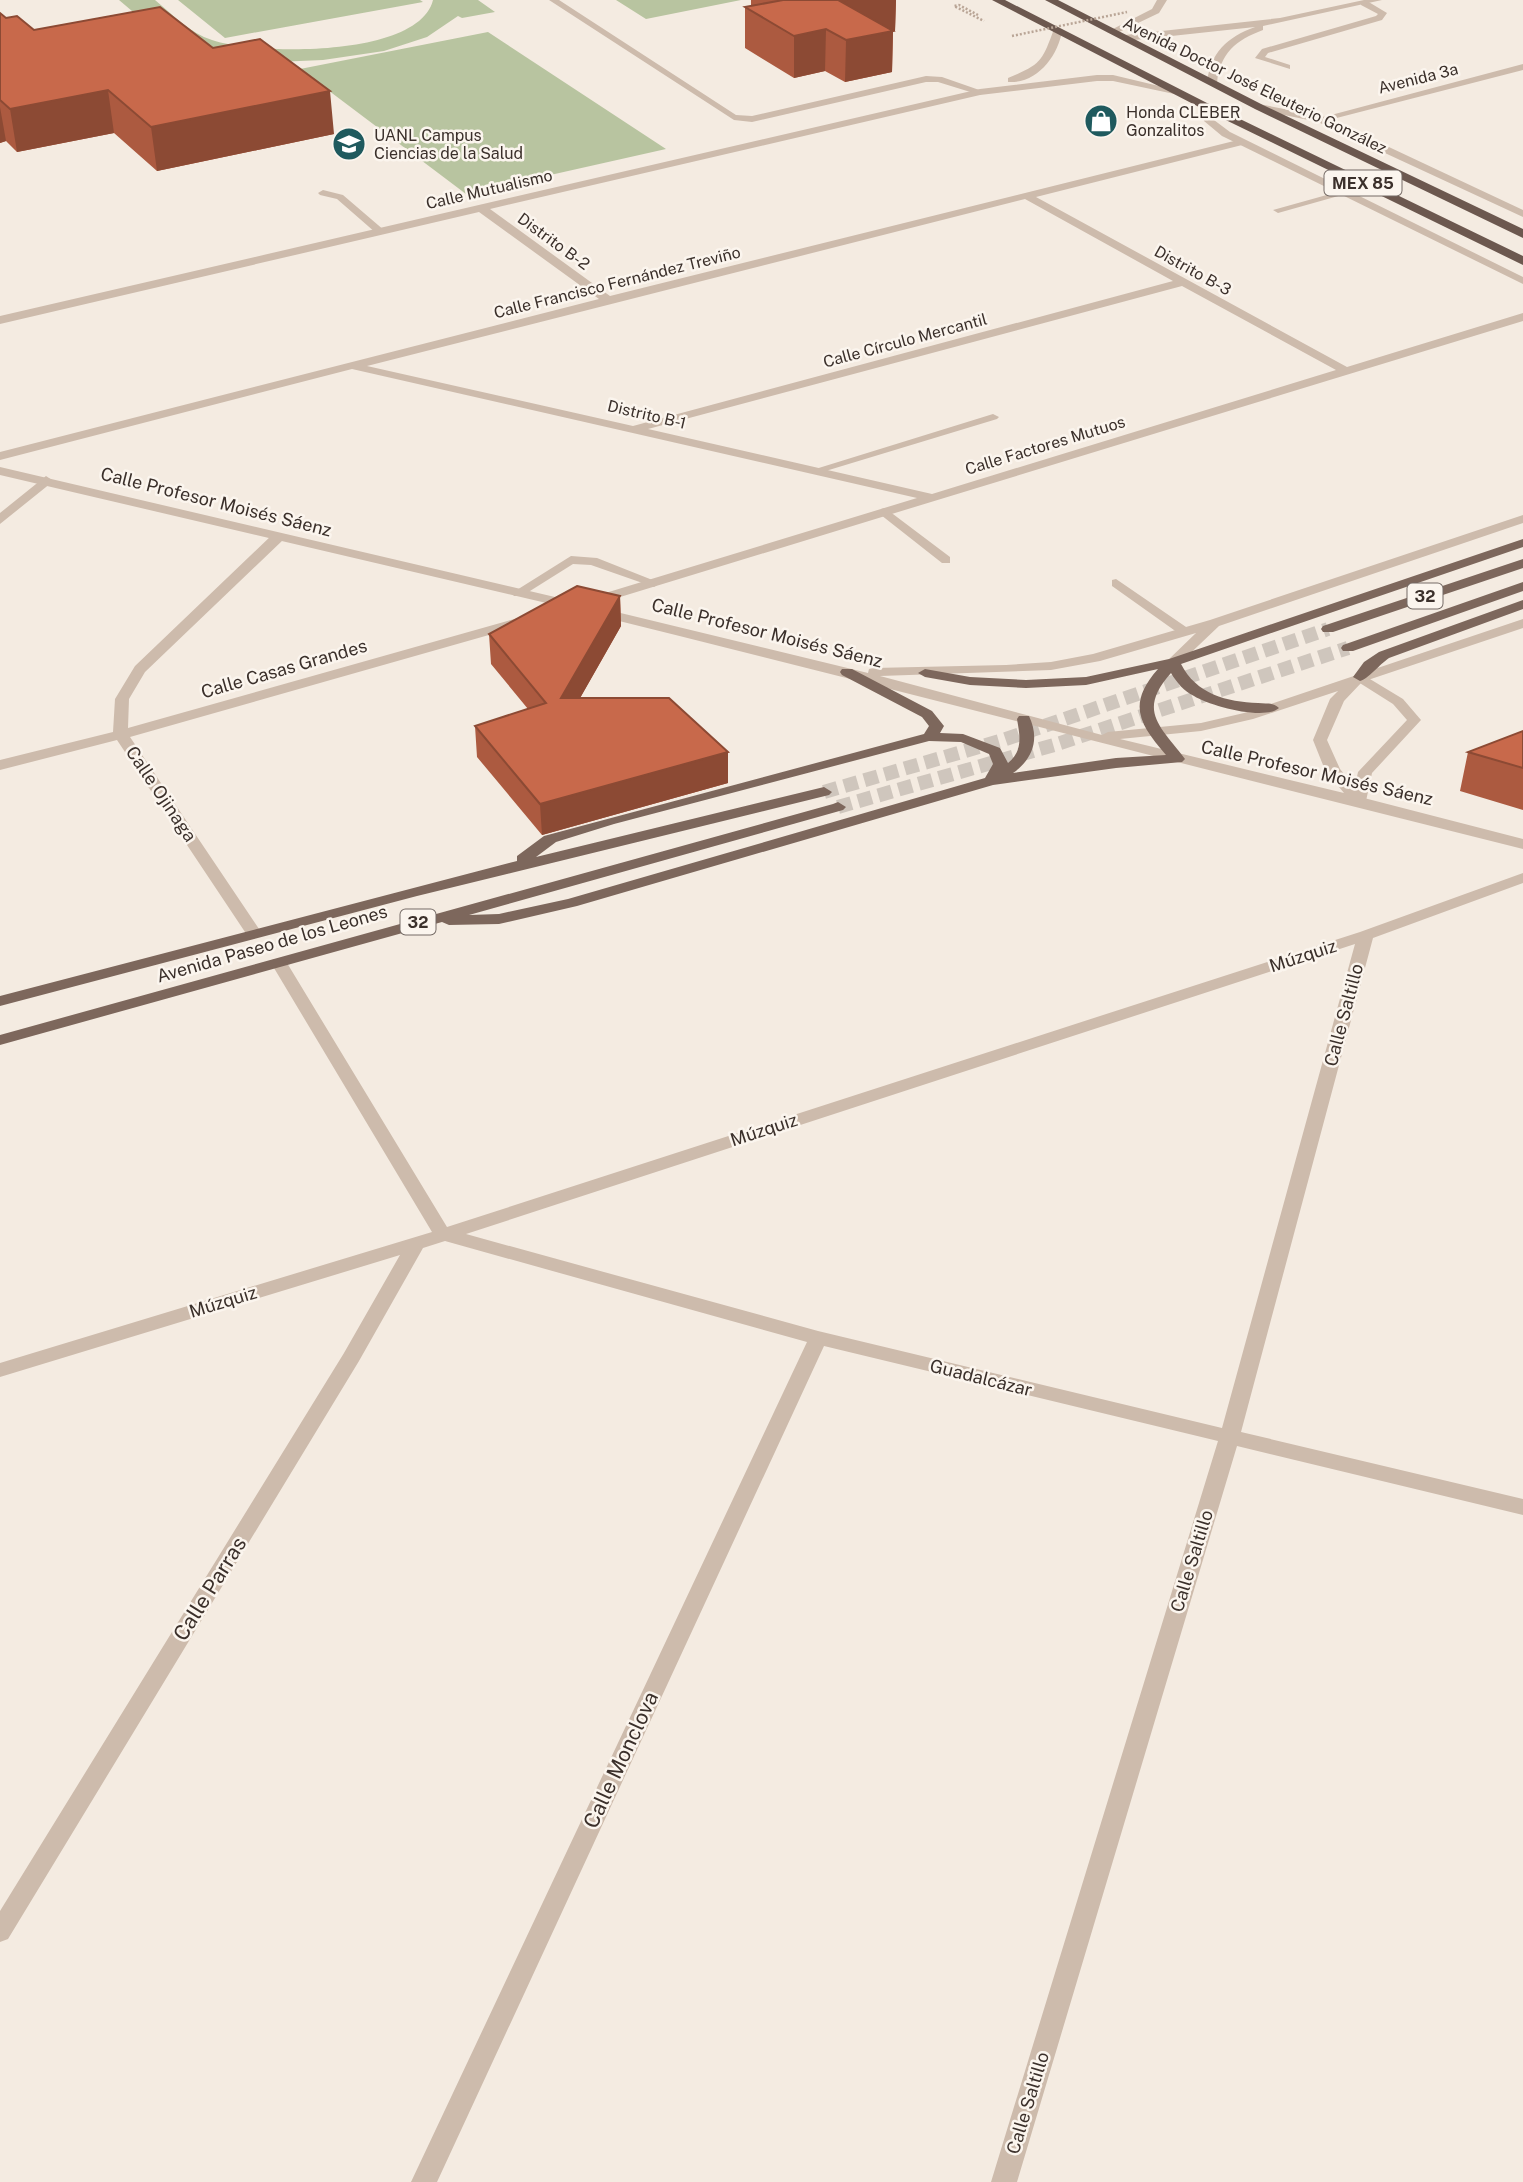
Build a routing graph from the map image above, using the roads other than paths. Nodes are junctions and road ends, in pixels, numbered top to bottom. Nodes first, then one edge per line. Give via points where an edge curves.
1 (553, 0) edge
2 (997, 0) edge
3 (1051, 0) edge
4 (1162, 0) edge
5 (1377, 0) edge
6 (1364, 3) junction
7 (1280, 21) junction
8 (1057, 31) junction
9 (1112, 32) junction
10 (1125, 38) junction
11 (1286, 67) dead end
12 (1523, 67) edge
13 (1508, 71) junction
14 (1523, 77) edge
15 (1212, 83) junction
16 (983, 91) junction
17 (1178, 92) junction
18 (1203, 105) junction
19 (1259, 107) junction
20 (1321, 119) junction
21 (1242, 142) junction
22 (1344, 192) junction
23 (323, 193) dead end
24 (1025, 195) junction
25 (481, 208) junction
26 (1278, 210) dead end
27 (1523, 214) edge
28 (380, 231) junction
29 (1523, 234) edge
30 (1523, 261) edge
31 (1523, 281) edge
32 (1182, 282) junction
33 (608, 300) junction
34 (1523, 317) edge
35 (0, 320) edge
36 (353, 366) junction
37 (1346, 371) junction
38 (993, 417) dead end
39 (636, 429) junction
40 (0, 456) edge
41 (0, 471) edge
42 (815, 471) junction
43 (46, 480) junction
44 (934, 497) junction
45 (885, 512) junction
46 (1523, 519) edge
47 (0, 520) edge
48 (278, 537) junction
49 (1523, 543) edge
50 (946, 560) dead end
51 (1523, 563) edge
52 (654, 583) junction
53 (1116, 583) dead end
54 (1523, 586) edge
55 (518, 593) junction
56 (1523, 604) edge
57 (576, 606) junction
58 (1215, 623) junction
59 (1523, 623) edge
60 (1328, 629) tunnel mouth
61 (1185, 632) junction
62 (1348, 648) tunnel mouth
63 (1173, 662) junction
64 (847, 672) junction
65 (925, 673) junction
66 (1360, 677) junction
67 (1272, 708) junction
68 (1024, 719) junction
69 (1155, 733) junction
70 (121, 735) junction
71 (929, 737) junction
72 (1094, 737) junction
73 (1177, 759) junction
74 (0, 765) edge
75 (991, 781) junction
76 (824, 792) tunnel mouth
77 (1359, 801) junction
78 (838, 807) tunnel mouth
79 (1523, 844) edge
80 (518, 864) junction
81 (1523, 878) edge
82 (423, 920) junction
83 (253, 932) junction
84 (1366, 935) junction
85 (279, 963) junction
86 (0, 1001) edge
87 (0, 1040) edge
88 (442, 1234) junction
89 (416, 1244) junction
90 (818, 1338) junction
91 (0, 1370) edge
92 (1229, 1438) junction
93 (1523, 1507) edge
94 (0, 1932) edge
95 (424, 2182) edge
96 (1004, 2182) edge

1 - 16 lane via 742,119 926,79
2 - 8 highway, MEX 85
3 - 9 highway, Avenida Doctor José Eleuterio González / MEX 85
4 - 9 street via 1156,11
5 - 6 street
6 - 7 street
6 - 11 lane via 1383,13 1379,18 1265,51 1259,58
7 - 10 street
7 - 15 street via 1248,32 1225,47 1213,64
8 - 16 street, Calle Mutualismo via 1046,63
8 - 17 highway, MEX 85
9 - 10 highway, Avenida Doctor José Eleuterio González / MEX 85
10 - 15 highway, Avenida Doctor José Eleuterio González / MEX 85
12 - 13 street, Avenida 3a
13 - 14 street
13 - 20 street, Avenida 3a
15 - 19 highway, Avenida Doctor José Eleuterio González / MEX 85
16 - 17 street, Calle Mutualismo via 1113,78
16 - 25 street, Calle Mutualismo
17 - 18 highway, MEX 85
18 - 21 street via 1209,121
18 - 30 highway, MEX 85
19 - 20 street
19 - 29 highway, Avenida Doctor José Eleuterio González / MEX 85
20 - 27 street
21 - 22 street
21 - 24 street, Calle Francisco Fernández Treviño
22 - 26 lane
22 - 31 street
23 - 28 lane via 340,197
24 - 32 street, Distrito B-3
24 - 33 street, Calle Francisco Fernández Treviño
25 - 28 street, Calle Mutualismo
25 - 33 street, Distrito B-2
28 - 35 street, Calle Mutualismo
32 - 37 street, Distrito B-3
32 - 39 street, Calle Círculo Mercantil
33 - 36 street, Calle Francisco Fernández Treviño
34 - 37 street, Calle Factores Mutuos
36 - 39 street, Distrito B-1
36 - 40 street, Calle Francisco Fernández Treviño
37 - 44 street, Calle Factores Mutuos
38 - 42 lane
39 - 42 street, Distrito B-1
41 - 43 street, Calle Profesor Moisés Sáenz
42 - 44 street, Distrito B-1
43 - 47 street
43 - 48 street, Calle Profesor Moisés Sáenz
44 - 45 street, Calle Factores Mutuos
45 - 50 lane
45 - 52 street, Calle Factores Mutuos
46 - 58 street
48 - 55 street, Calle Profesor Moisés Sáenz
48 - 70 street, Calle Ojinaga via 124,689 118,709
49 - 63 main road
51 - 60 main road, 32
52 - 55 lane via 593,561 571,560
52 - 57 street, Calle Factores Mutuos
53 - 61 lane
54 - 62 main road, 32
55 - 57 street, Calle Profesor Moisés Sáenz
56 - 66 main road via 1384,655
57 - 64 street, Calle Profesor Moisés Sáenz
57 - 70 street, Calle Casas Grandes
58 - 61 street
58 - 63 street
59 - 66 street
61 - 65 street via 1051,666
63 - 65 main road via 1086,681 1026,684
63 - 67 main road via 1184,681 1212,700 1240,708
63 - 69 main road via 1152,683 1144,702
64 - 65 street
64 - 68 street, Calle Profesor Moisés Sáenz
64 - 71 main road via 927,714 937,726
66 - 67 street
66 - 77 street via 1337,699 1320,740 1333,770
66 - 77 lane via 1403,706 1414,720 1365,772
67 - 69 street via 1201,727
68 - 72 street, Calle Profesor Moisés Sáenz
68 - 75 main road via 1029,742 1022,761
69 - 72 street
69 - 73 main road
70 - 74 street, Calle Casas Grandes
70 - 83 street, Calle Ojinaga
71 - 75 main road via 963,738 995,751 1001,764
71 - 80 main road via 609,821 551,839
72 - 73 street, Calle Profesor Moisés Sáenz
73 - 75 main road
73 - 77 street, Calle Profesor Moisés Sáenz
75 - 82 main road via 571,903 499,919
76 - 80 main road, Avenida Paseo de los Leones / 32
77 - 79 street, Calle Profesor Moisés Sáenz
78 - 82 main road, Avenida Paseo de los Leones / 32
80 - 83 main road, Avenida Paseo de los Leones / 32
81 - 84 street, Múzquiz
82 - 85 main road, Avenida Paseo de los Leones / 32
83 - 86 main road, Avenida Paseo de los Leones / 32
84 - 88 street, Múzquiz
84 - 92 street, Calle Saltillo
85 - 87 main road, Avenida Paseo de los Leones / 32
85 - 88 street
88 - 89 street, Múzquiz
88 - 90 street, Guadalcázar
89 - 91 street, Múzquiz
89 - 94 street, Calle Parras
90 - 92 street, Guadalcázar
90 - 95 street, Calle Monclova
92 - 93 street, Guadalcázar
92 - 96 street, Calle Saltillo

